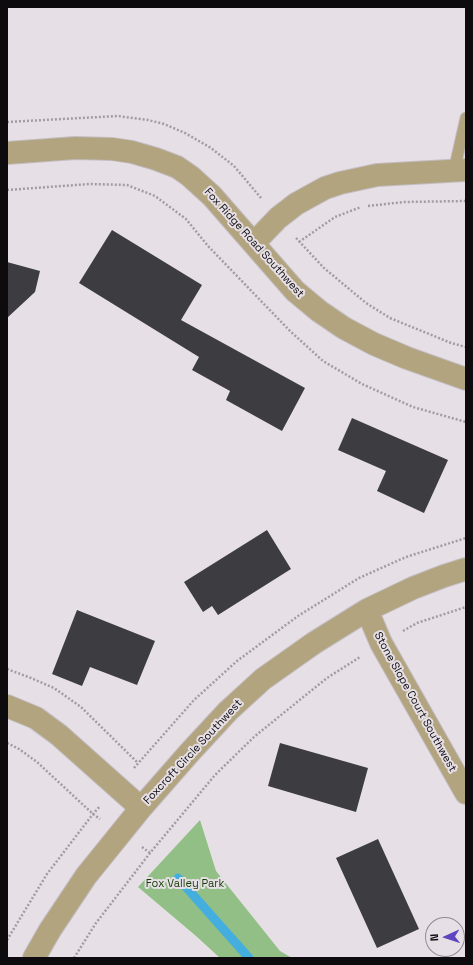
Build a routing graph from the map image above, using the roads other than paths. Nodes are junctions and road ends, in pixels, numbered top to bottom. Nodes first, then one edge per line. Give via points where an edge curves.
1 (466, 118) edge
2 (7, 153) edge
3 (460, 171) edge
4 (254, 243) junction
5 (466, 379) edge
6 (466, 569) edge
7 (367, 610) junction
8 (7, 706) edge
9 (466, 794) edge
10 (141, 808) junction
11 (34, 958) edge

1 - 3 lane
2 - 4 street, Fox Ridge Road Southwest via 76,148 112,149 156,158 190,176 212,196
3 - 4 street via 377,176 325,188 296,204
4 - 5 street, Fox Ridge Road Southwest via 295,291 344,328 407,358
6 - 7 street, Foxcroft Circle Southwest via 413,588
7 - 9 street, Stone Slope Court Southwest via 381,643
7 - 10 street, Foxcroft Circle Southwest via 263,679 228,711
8 - 10 street via 36,718 59,735
10 - 11 street, Foxcroft Circle Southwest via 86,876

